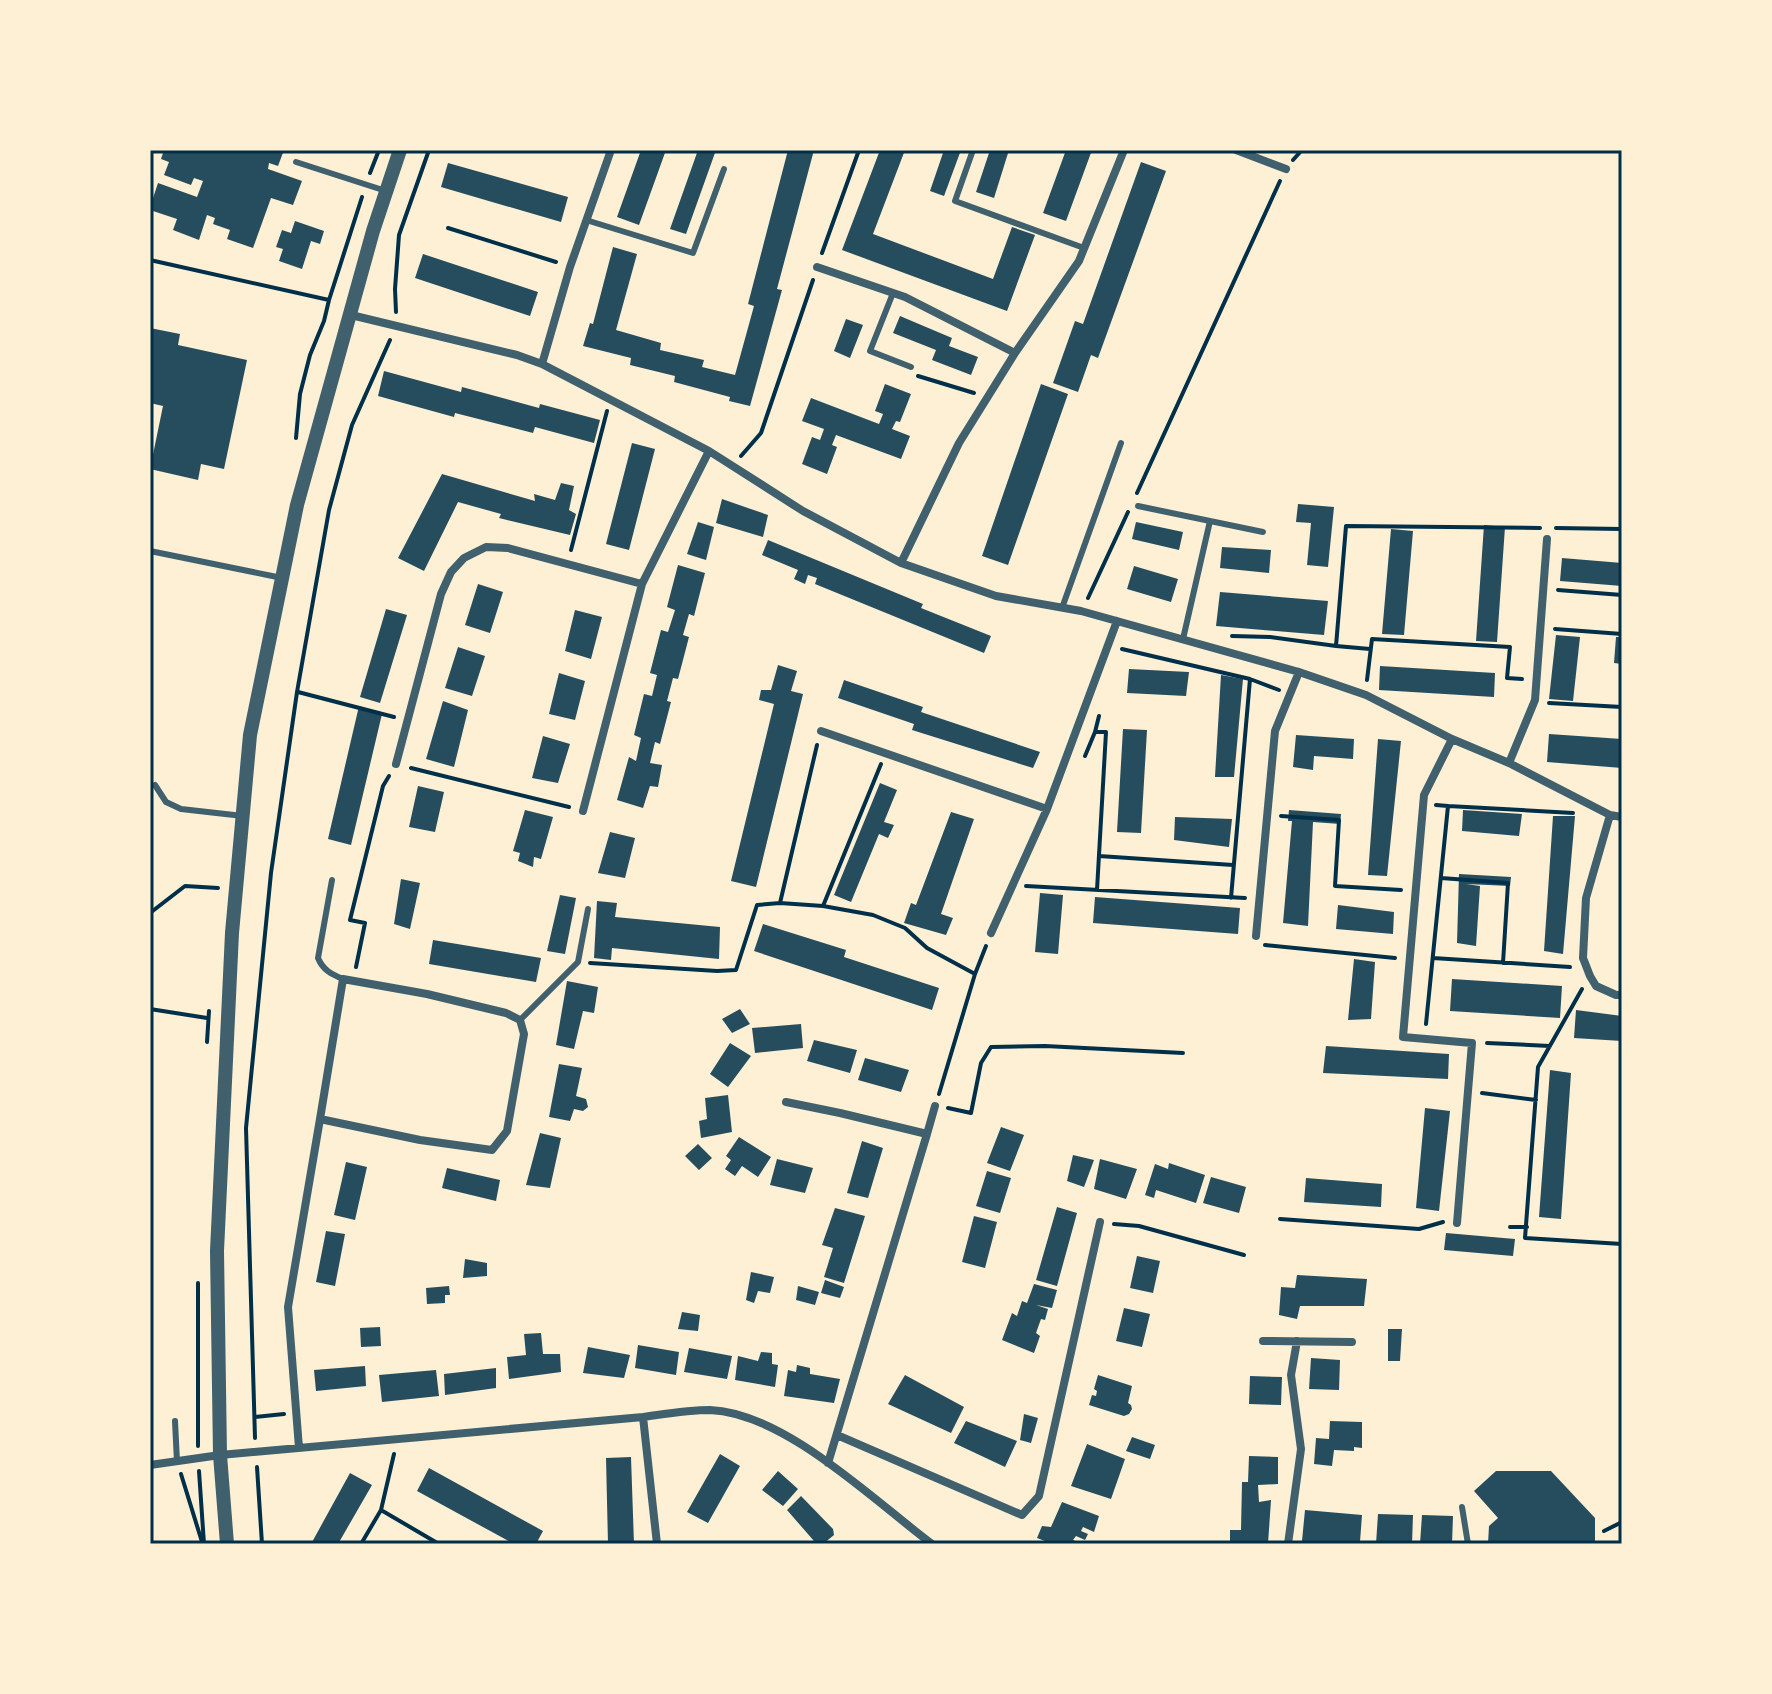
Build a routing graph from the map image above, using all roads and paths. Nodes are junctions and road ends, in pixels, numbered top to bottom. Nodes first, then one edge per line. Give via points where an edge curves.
1 (400, 150) edge
2 (429, 150) edge
3 (611, 150) edge
4 (859, 150) edge
5 (973, 150) edge
6 (1124, 150) edge
7 (1236, 150) edge
8 (1302, 150) edge
9 (296, 162) dead end
10 (724, 169) dead end
11 (1286, 169) junction
12 (386, 191) junction
13 (586, 220) junction
14 (448, 228) dead end
15 (1084, 248) junction
16 (150, 260) edge
17 (570, 267) junction
18 (817, 267) junction
19 (893, 293) junction
20 (329, 300) dead end
21 (351, 315) junction
22 (396, 325) junction
23 (1015, 353) junction
24 (542, 364) junction
25 (911, 367) joint
26 (988, 396) junction
27 (611, 399) junction
28 (1121, 443) dead end
29 (709, 451) junction
30 (732, 466) junction
31 (1138, 506) dead end
32 (1210, 521) junction
33 (1622, 529) edge
34 (1263, 532) dead end
35 (1547, 539) dead end
36 (150, 551) edge
37 (901, 563) junction
38 (567, 564) junction
39 (282, 578) junction
40 (642, 584) junction
41 (1543, 588) junction
42 (1622, 595) edge
43 (1062, 608) junction
44 (1081, 611) junction
45 (1117, 621) junction
46 (1540, 628) junction
47 (1622, 634) edge
48 (1227, 636) dead end
49 (1183, 639) junction
50 (1336, 646) junction
51 (1116, 647) dead end
52 (1370, 649) junction
53 (1299, 672) junction
54 (1250, 679) junction
55 (1537, 680) junction
56 (297, 692) junction
57 (1290, 694) junction
58 (1366, 695) junction
59 (1535, 702) junction
60 (1102, 704) dead end
61 (1622, 707) edge
62 (408, 720) junction
63 (821, 731) joint
64 (1452, 739) junction
65 (885, 753) junction
66 (1509, 763) junction
67 (396, 764) junction
68 (155, 785) dead end
69 (1423, 804) junction
70 (1448, 806) junction
71 (1047, 809) junction
72 (583, 811) joint
73 (1267, 815) junction
74 (1610, 815) junction
75 (243, 816) junction
76 (1622, 817) edge
77 (1099, 856) junction
78 (1233, 865) junction
79 (1441, 878) junction
80 (332, 880) dead end
81 (1012, 885) junction
82 (218, 888) dead end
83 (1097, 890) junction
84 (1416, 891) junction
85 (1231, 898) junction
86 (1260, 899) junction
87 (780, 903) junction
88 (823, 906) junction
89 (588, 909) dead end
90 (150, 913) edge
91 (991, 933) joint
92 (1256, 936) joint
93 (1433, 958) junction
94 (1410, 959) junction
95 (578, 962) junction
96 (1503, 963) junction
97 (1588, 972) junction
98 (975, 974) junction
99 (343, 979) junction
100 (354, 980) junction
101 (1622, 995) edge
102 (150, 1009) edge
103 (520, 1020) junction
104 (228, 1021) junction
105 (1424, 1039) junction
106 (1472, 1043) junction
107 (1550, 1046) junction
108 (1183, 1053) dead end
109 (1468, 1091) junction
110 (1536, 1100) junction
111 (786, 1102) dead end
112 (935, 1106) junction
113 (320, 1119) junction
114 (927, 1134) junction
115 (1280, 1219) dead end
116 (1100, 1222) joint
117 (1446, 1222) dead end
118 (1457, 1223) dead end
119 (1510, 1227) dead end
120 (1527, 1227) junction
121 (1622, 1244) edge
122 (1244, 1255) dead end
123 (1263, 1341) dead end
124 (1297, 1341) junction
125 (1352, 1342) dead end
126 (296, 1412) junction
127 (255, 1417) junction
128 (643, 1417) junction
129 (175, 1421) dead end
130 (837, 1435) junction
131 (397, 1439) junction
132 (299, 1448) junction
133 (256, 1452) junction
134 (220, 1455) junction
135 (198, 1458) junction
136 (177, 1462) junction
137 (828, 1463) junction
138 (150, 1465) edge
139 (1462, 1507) dead end
140 (381, 1510) junction
141 (1622, 1522) edge
142 (1604, 1531) dead end
143 (203, 1544) edge
144 (227, 1544) edge
145 (262, 1544) edge
146 (361, 1544) edge
147 (439, 1544) edge
148 (657, 1544) edge
149 (932, 1544) edge
150 (1288, 1544) edge
151 (1468, 1544) edge

1 - 12 street
2 - 22 path via 399,235
3 - 13 street
4 - 18 path
5 - 15 lane via 955,201
6 - 15 street
7 - 11 street
8 - 11 path
9 - 12 lane
10 - 13 lane via 693,253
11 - 44 path
12 - 21 street
13 - 17 street
14 - 17 path
15 - 23 street
16 - 20 path
17 - 24 street
18 - 19 street
18 - 30 path via 761,433
19 - 23 street
19 - 25 lane via 870,351
21 - 22 street
21 - 39 street via 297,505
22 - 24 street
22 - 56 path via 352,425 329,510
23 - 26 street
24 - 27 street
25 - 26 path via 919,378
26 - 37 street via 959,443
27 - 29 street
27 - 38 path
28 - 43 lane
29 - 30 street
29 - 40 street
30 - 37 street
31 - 32 lane
32 - 34 lane
32 - 49 lane
33 - 50 path via 1346,526
35 - 41 street
36 - 39 lane
37 - 43 street via 996,596
38 - 40 street
38 - 62 street via 508,548 486,547 464,558 441,594
39 - 75 street via 250,735
40 - 72 street
41 - 42 path
41 - 46 street
43 - 44 street
44 - 45 street
45 - 49 street
45 - 71 street
46 - 47 path
46 - 55 street
48 - 50 path
49 - 53 street
50 - 52 path
51 - 54 path
52 - 55 path via 1372,639 1510,647 1507,678
52 - 58 path
53 - 57 street
53 - 58 street
54 - 57 path
54 - 78 path
55 - 59 street
56 - 62 path
56 - 127 path via 271,873 246,1128
57 - 73 street via 1275,731
58 - 64 street
59 - 61 path
59 - 66 street
60 - 77 path via 1095,732 1106,732
62 - 67 street
63 - 65 street
63 - 87 path
64 - 66 street
64 - 69 street
65 - 71 street
65 - 88 path
66 - 74 street
67 - 72 path
67 - 100 path via 383,786 350,920 365,923
68 - 75 lane via 166,802 181,809
69 - 70 path
69 - 84 street
70 - 74 path
70 - 79 path
71 - 81 street
73 - 84 path via 1339,820 1335,886
73 - 86 street
74 - 76 street
74 - 97 street via 1586,898 1583,958
75 - 104 street
77 - 78 path
77 - 83 path
78 - 85 path
79 - 93 path
79 - 96 path via 1508,883
80 - 99 lane via 318,958 328,973
81 - 83 path
81 - 91 street
82 - 90 path via 185,886
83 - 85 path
84 - 94 street
85 - 86 path
86 - 92 street
87 - 88 path
87 - 95 path via 757,905 736,970
88 - 98 path via 873,915 905,928 927,948
89 - 95 lane
91 - 98 path
92 - 94 path via 1265,945
93 - 96 path
93 - 105 path
94 - 105 street via 1403,1037
95 - 103 lane
96 - 97 path
97 - 101 street via 1596,986
97 - 107 path
98 - 112 path
99 - 100 street
99 - 113 street
100 - 103 street
102 - 104 path
103 - 113 street via 524,1034 507,1131 492,1150
104 - 134 street via 217,1251
105 - 106 street
106 - 107 path
106 - 109 street
107 - 110 path via 1538,1067
108 - 112 path via 991,1047 981,1063 971,1113
109 - 110 path
109 - 118 street
110 - 120 path
111 - 114 street
112 - 114 street
113 - 126 street via 288,1307
114 - 130 street
115 - 117 path via 1419,1229
116 - 122 path via 1139,1226
116 - 130 street via 1039,1496 1022,1515
119 - 120 path
120 - 121 path via 1525,1238
123 - 124 street
124 - 125 street
124 - 150 street via 1291,1375 1301,1449
126 - 127 path
126 - 132 street
127 - 133 path
128 - 131 street
128 - 137 street via 712,1410 744,1416
128 - 148 street
129 - 136 lane
130 - 137 street
131 - 132 street
131 - 140 path
132 - 133 street
133 - 134 street
133 - 145 path
134 - 135 street
134 - 144 street
135 - 136 street
135 - 143 path
136 - 138 street
136 - 143 path
137 - 149 street
139 - 151 lane
140 - 146 path
140 - 147 path
141 - 142 path

